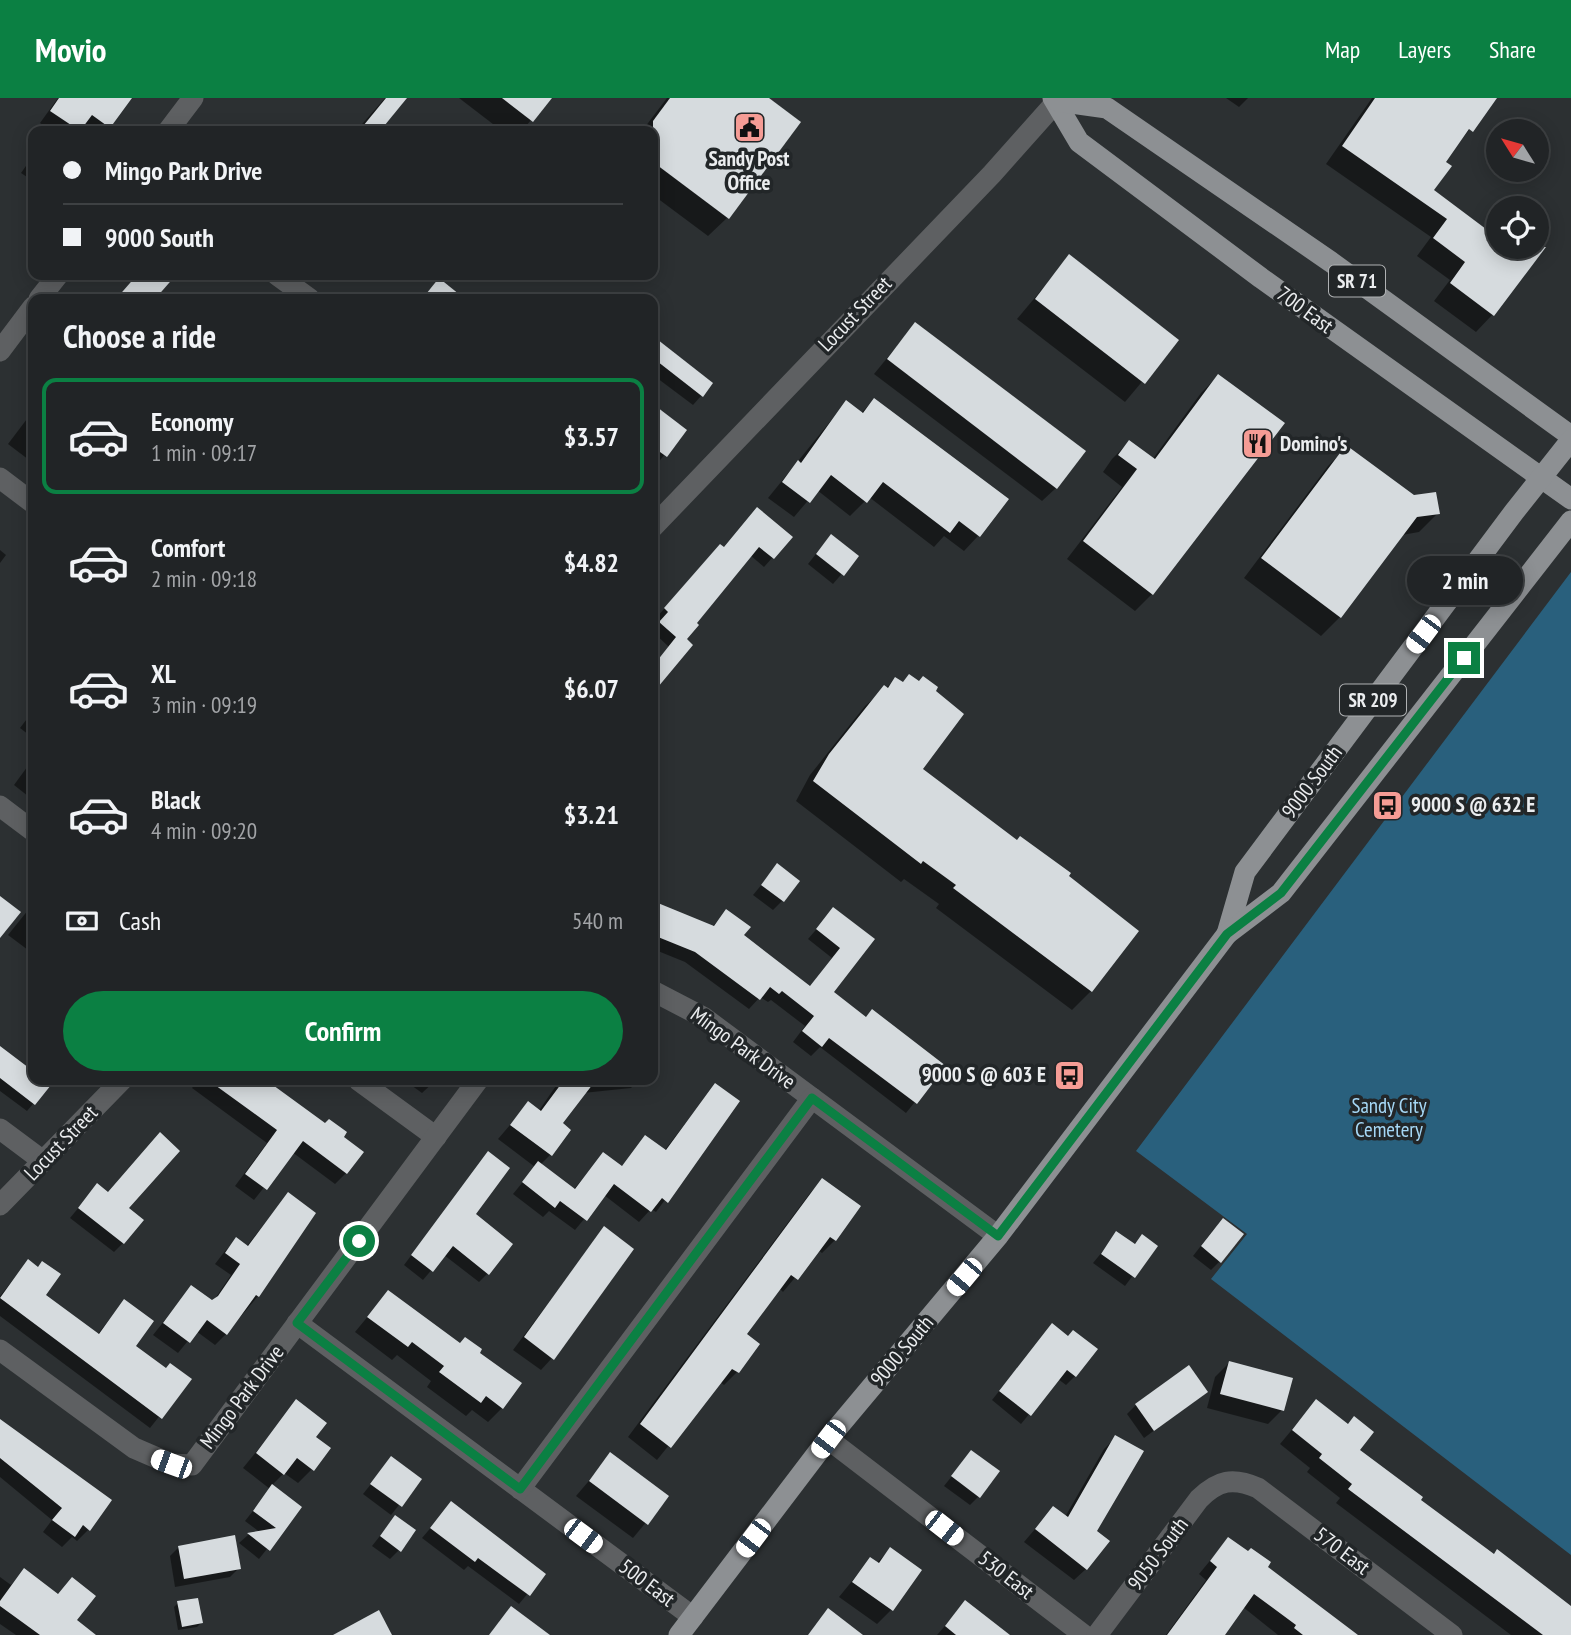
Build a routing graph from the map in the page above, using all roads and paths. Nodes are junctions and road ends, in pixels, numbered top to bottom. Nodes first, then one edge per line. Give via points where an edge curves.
1 (193, 98) edge
2 (1055, 100) edge
3 (172, 126) edge
4 (54, 280) edge
5 (284, 280) edge
6 (43, 294) edge
7 (303, 294) edge
8 (28, 314) edge
9 (0, 351) edge
10 (1571, 438) edge
11 (1542, 477) junction
12 (0, 478) edge
13 (28, 499) edge
14 (1571, 499) edge
15 (1571, 521) edge
16 (658, 522) edge
17 (0, 806) edge
18 (28, 827) edge
19 (1227, 934) junction
20 (658, 994) edge
21 (116, 1085) edge
22 (365, 1085) edge
23 (474, 1085) edge
24 (812, 1098) junction
25 (0, 1129) edge
26 (436, 1137) junction
27 (43, 1161) junction
28 (0, 1205) edge
29 (998, 1236) junction
30 (297, 1323) junction
31 (0, 1350) edge
32 (828, 1439) junction
33 (1226, 1480) joint
34 (520, 1489) junction
35 (692, 1617) junction
36 (679, 1635) edge
37 (1084, 1635) edge
38 (1097, 1635) edge
39 (1452, 1635) edge

1 - 3 street
2 - 10 main road, SR 71 via 1107,108 1331,262
2 - 11 main road, 700 East / SR 71 via 1079,142
2 - 16 street, Locust Street via 992,174
4 - 6 street
5 - 7 street
8 - 9 street
10 - 11 main road, 9000 South / SR 209
11 - 14 main road, 700 East / SR 71
11 - 19 main road, 9000 South / SR 209 via 1245,872
12 - 13 street
15 - 19 main road, 9000 South / SR 209 via 1281,893
17 - 18 street
19 - 29 main road, 9000 South / SR 209
20 - 24 street, Mingo Park Drive via 703,1017
21 - 27 street, Locust Street
22 - 26 street
23 - 26 street, Mingo Park Drive
24 - 29 street, Mingo Park Drive
24 - 34 street
25 - 27 street
26 - 30 street, Mingo Park Drive
27 - 28 street, Locust Street
29 - 32 main road, 9000 South / SR 209
30 - 31 street, Mingo Park Drive via 192,1465 171,1464 134,1448
30 - 34 street, 500 East
32 - 35 main road, 9000 South / SR 209
32 - 37 street, 530 East
33 - 38 street, 9050 South via 1199,1499
33 - 39 street, 570 East via 1258,1488
34 - 35 street, 500 East
35 - 36 main road, 9000 South / SR 209

